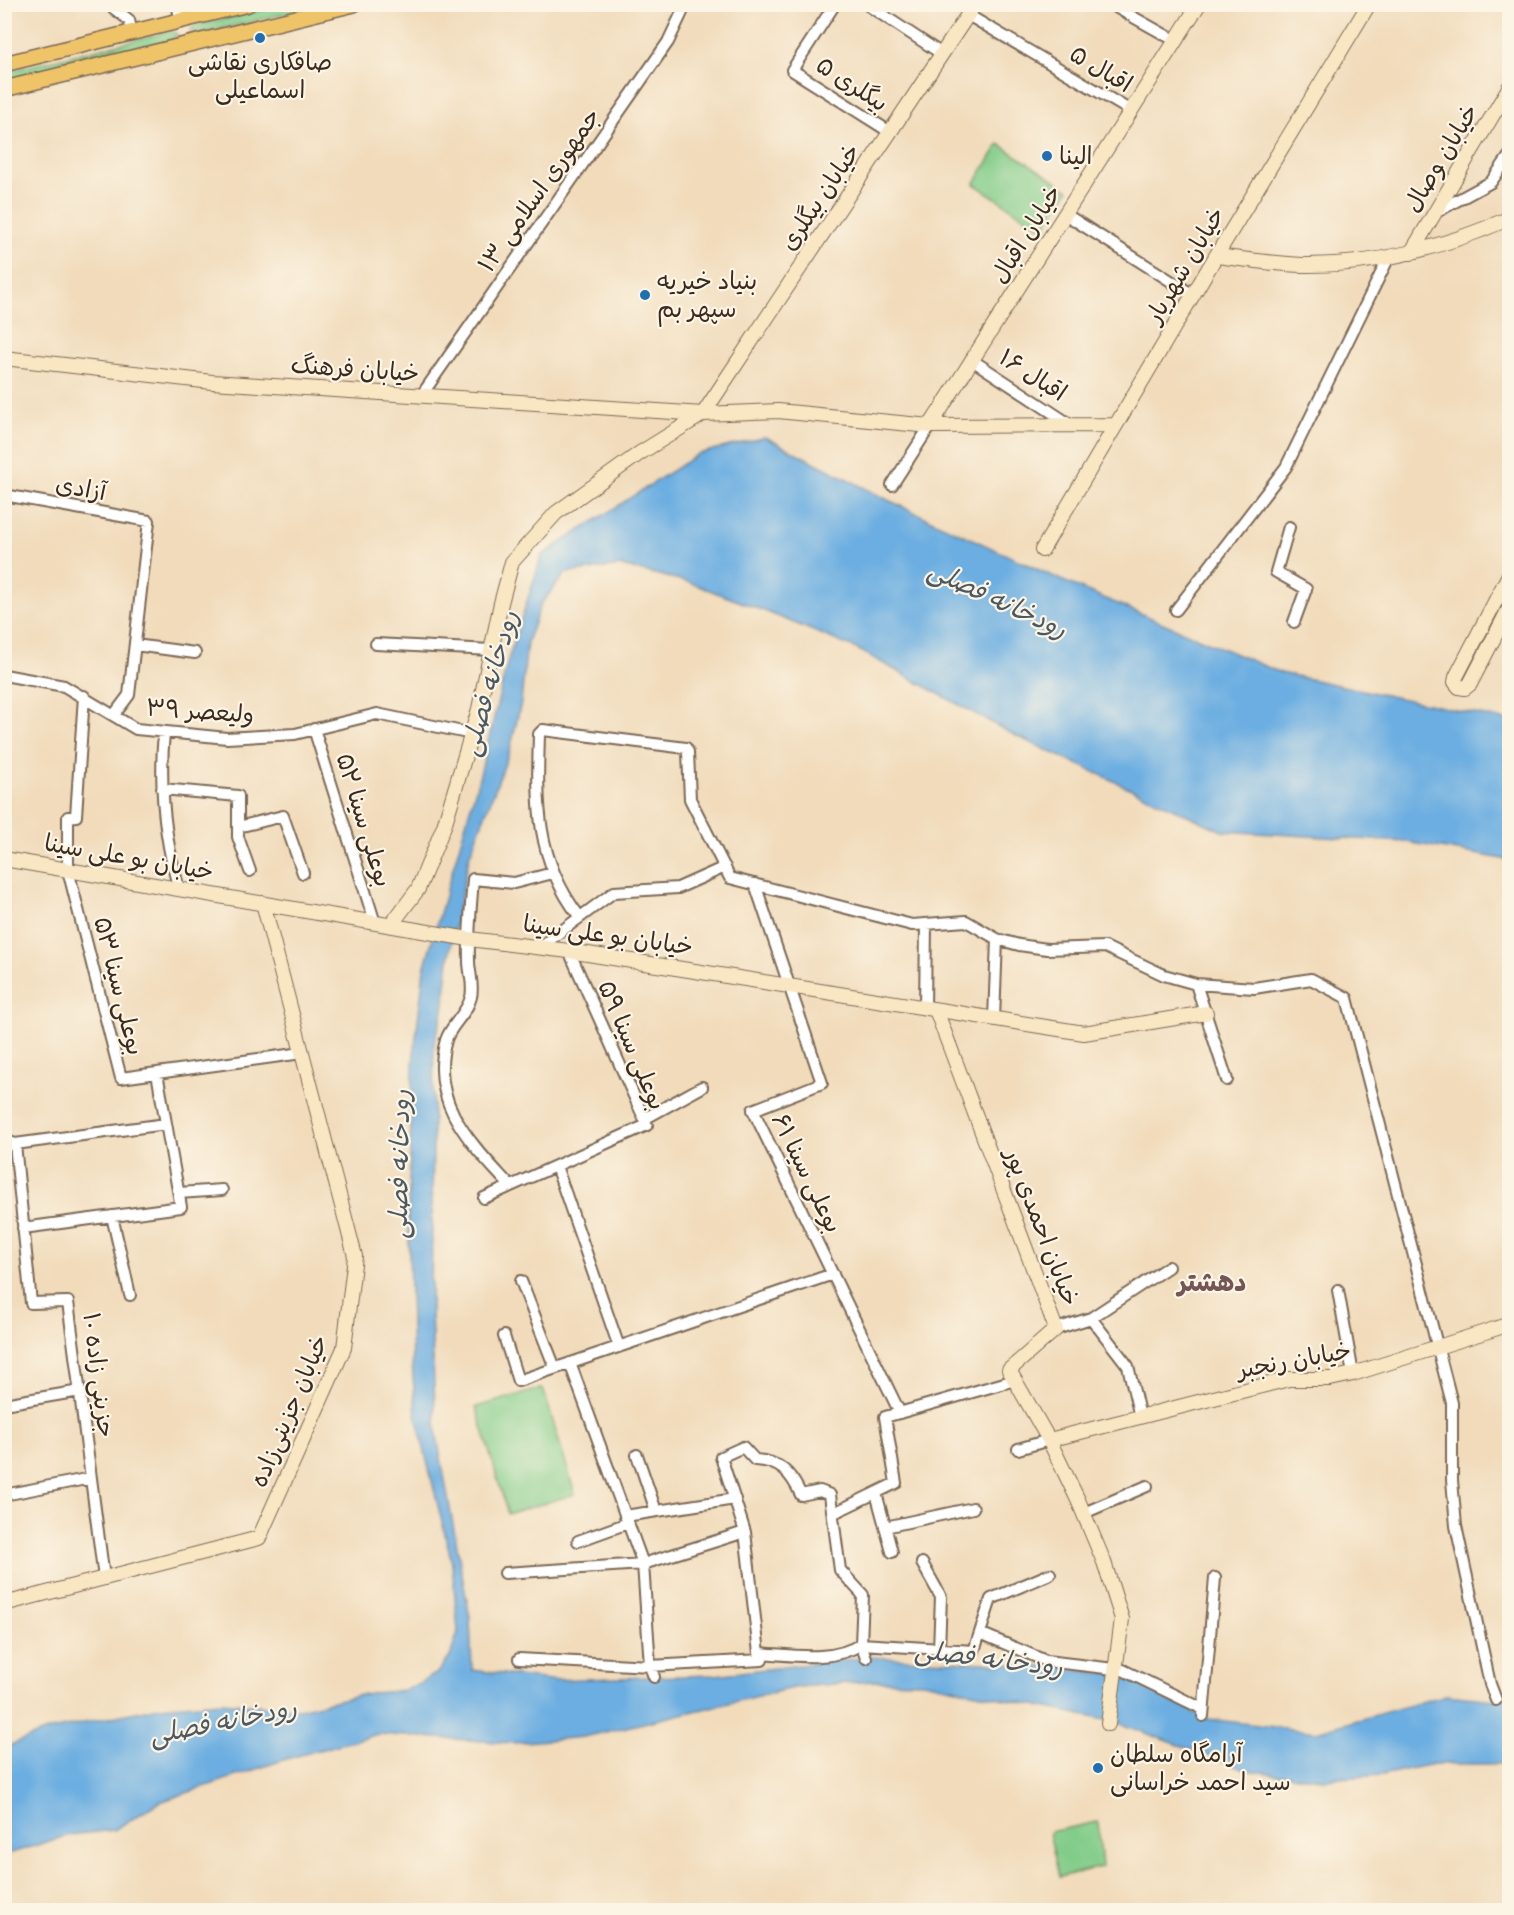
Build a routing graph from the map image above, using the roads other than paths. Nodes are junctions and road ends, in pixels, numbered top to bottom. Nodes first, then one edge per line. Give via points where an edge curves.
1 (108, 4) edge
2 (177, 4) edge
3 (248, 4) edge
4 (354, 4) edge
5 (686, 4) edge
6 (835, 4) edge
7 (866, 4) edge
8 (1110, 4) edge
9 (1199, 4) edge
10 (1369, 4) edge
11 (971, 10) edge
12 (181, 21) junction
13 (132, 33) junction
14 (1176, 41) junction
15 (187, 45) junction
16 (942, 54) junction
17 (4, 64) edge
18 (1509, 86) edge
19 (4, 89) edge
20 (1131, 111) junction
21 (890, 132) junction
22 (1509, 155) edge
23 (1435, 212) junction
24 (1065, 214) junction
25 (1509, 218) edge
26 (1411, 253) junction
27 (1216, 256) junction
28 (1389, 257) junction
29 (1193, 295) junction
30 (4, 358) edge
31 (972, 360) junction
32 (421, 396) junction
33 (704, 414) junction
34 (1116, 424) junction
35 (1071, 425) junction
36 (930, 426) junction
37 (892, 485) dead end
38 (4, 495) edge
39 (1289, 526) dead end
40 (1042, 550) dead end
41 (1509, 573) edge
42 (1176, 610) dead end
43 (1508, 613) edge
44 (1294, 622) dead end
45 (376, 644) dead end
46 (135, 645) junction
47 (491, 650) junction
48 (195, 653) dead end
49 (4, 675) edge
50 (84, 696) junction
51 (114, 715) junction
52 (314, 729) junction
53 (164, 732) junction
54 (472, 734) junction
55 (162, 789) junction
56 (238, 827) junction
57 (4, 859) edge
58 (725, 867) junction
59 (68, 870) junction
60 (250, 872) dead end
61 (303, 873) dead end
62 (553, 873) junction
63 (755, 884) junction
64 (179, 889) junction
65 (263, 903) junction
66 (579, 916) junction
67 (375, 922) junction
68 (926, 924) junction
69 (391, 925) junction
70 (470, 939) junction
71 (998, 939) junction
72 (540, 947) junction
73 (569, 951) junction
74 (1196, 984) junction
75 (790, 986) junction
76 (930, 1010) junction
77 (1206, 1013) junction
78 (994, 1019) junction
79 (302, 1053) junction
80 (157, 1073) junction
81 (1227, 1080) dead end
82 (702, 1087) dead end
83 (644, 1119) junction
84 (166, 1124) junction
85 (10, 1142) edge
86 (556, 1166) junction
87 (510, 1186) junction
88 (222, 1190) dead end
89 (179, 1193) junction
90 (484, 1198) dead end
91 (112, 1216) junction
92 (23, 1228) junction
93 (1168, 1267) dead end
94 (832, 1274) junction
95 (521, 1281) dead end
96 (1338, 1290) dead end
97 (130, 1295) dead end
98 (1091, 1318) junction
99 (1509, 1324) edge
100 (1056, 1329) junction
101 (504, 1336) dead end
102 (619, 1347) junction
103 (1436, 1348) junction
104 (570, 1363) junction
105 (555, 1368) junction
106 (1353, 1374) junction
107 (1015, 1380) junction
108 (80, 1391) junction
109 (4, 1404) edge
110 (900, 1413) junction
111 (1140, 1417) junction
112 (1049, 1440) junction
113 (1018, 1449) dead end
114 (637, 1455) dead end
115 (91, 1478) junction
116 (1147, 1486) dead end
117 (876, 1493) junction
118 (4, 1495) edge
119 (735, 1499) junction
120 (973, 1508) dead end
121 (656, 1511) junction
122 (834, 1513) junction
123 (1084, 1513) junction
124 (627, 1519) junction
125 (885, 1527) junction
126 (745, 1532) junction
127 (578, 1541) dead end
128 (892, 1552) dead end
129 (922, 1563) dead end
130 (643, 1564) junction
131 (505, 1573) dead end
132 (1050, 1574) dead end
133 (104, 1578) junction
134 (1215, 1578) dead end
135 (4, 1604) edge
136 (980, 1633) junction
137 (861, 1644) junction
138 (939, 1649) junction
139 (866, 1658) dead end
140 (519, 1659) dead end
141 (762, 1661) junction
142 (652, 1671) junction
143 (1116, 1671) junction
144 (1496, 1700) dead end
145 (1108, 1723) dead end

1 - 13 street via 129,20
2 - 12 street
3 - 12 main road
4 - 15 main road
5 - 32 street, جمهوری اسلامی ۱۳ via 668,42
6 - 21 street, بیگلری ۵ via 792,70
7 - 16 street
8 - 14 street
9 - 14 street, خیابان اقبال
10 - 27 street, خیابان شهریار
11 - 16 street, خیابان بیگلری
11 - 20 street, اقبال ۵ via 1049,63
12 - 13 main road
12 - 15 main road
13 - 17 main road
14 - 20 street, خیابان اقبال
15 - 19 main road
16 - 21 street, خیابان بیگلری
18 - 23 street, خیابان وصال
20 - 24 street, خیابان اقبال
21 - 33 street, خیابان بیگلری
22 - 23 street via 1491,183
23 - 26 street, خیابان وصال
24 - 29 street
24 - 31 street, خیابان اقبال
25 - 26 street via 1471,235
26 - 28 street
27 - 28 street via 1303,265
27 - 29 street, خیابان شهریار
28 - 42 street via 1286,467
29 - 34 street, خیابان شهریار
30 - 32 street, خیابان فرهنگ via 212,382
31 - 35 street, اقبال ۱۶
31 - 36 street, خیابان اقبال
32 - 33 street, خیابان فرهنگ
33 - 36 street, خیابان فرهنگ via 778,411
33 - 47 street via 640,453 556,513 513,562
34 - 35 street, خیابان فرهنگ
34 - 40 street, خیابان شهریار
35 - 36 street, خیابان فرهنگ
36 - 37 street
38 - 46 street, آزادی via 149,521
39 - 44 street via 1276,572 1306,588
41 - 43 street via 1456,676 1459,687 1470,684
45 - 47 street
46 - 48 street
46 - 51 street via 129,695
47 - 54 street
49 - 50 street, ولیعصر ۳۹ via 64,686
50 - 51 street, ولیعصر ۳۹
50 - 59 street via 76,816 68,817
51 - 53 street, ولیعصر ۳۹ via 136,729
52 - 53 street, ولیعصر ۳۹ via 295,734 226,738
52 - 54 street, ولیعصر ۳۹ via 376,714
52 - 67 street, بوعلی سینا ۵۲
53 - 55 street
54 - 69 street via 444,826 418,890
55 - 56 street via 238,796
55 - 64 street via 165,833
56 - 60 street via 237,837
56 - 61 street via 283,816
57 - 59 street, خیابان بو علی سینا
58 - 62 street via 690,799 686,748 543,730 539,734 537,803
58 - 63 street via 730,878
58 - 66 street via 678,888 614,892
59 - 64 street, خیابان بو علی سینا
59 - 80 street, بوعلی سینا ۵۳ via 121,1078
62 - 66 street
62 - 70 street via 514,883 473,879
63 - 68 street via 912,925
63 - 75 street
64 - 65 street, خیابان بو علی سینا
65 - 67 street, خیابان بو علی سینا
65 - 79 street, خیابان جزینی‌زاده
66 - 72 street
67 - 69 street, خیابان بو علی سینا
68 - 71 street via 966,921
68 - 76 street
69 - 70 street, خیابان بو علی سینا
70 - 72 street, خیابان بو علی سینا
70 - 87 street via 471,997 462,1017 450,1029 443,1088 452,1115 473,1147
71 - 74 street via 1047,949 1105,947 1164,975
71 - 78 street
72 - 73 street, خیابان بو علی سینا
73 - 75 street, خیابان بو علی سینا
73 - 83 street, بوعلی سینا ۵۹
74 - 77 street
74 - 103 street via 1254,988 1311,979 1347,998
75 - 76 street, خیابان بو علی سینا
75 - 94 street, بوعلی سینا ۶۱ via 822,1083 753,1110
76 - 78 street, خیابان بو علی سینا
76 - 100 street, خیابان احمدی پور
77 - 78 street, خیابان بو علی سینا via 1083,1033
77 - 81 street
79 - 80 street
79 - 133 street, خیابان جزینی‌زاده via 355,1256 344,1348 259,1538
80 - 84 street
82 - 83 street
83 - 86 street, بوعلی سینا ۵۹ via 647,1125
84 - 85 street
84 - 89 street
85 - 92 street, جزینی زاده ۱۰
86 - 87 street, بوعلی سینا ۵۹
86 - 102 street
87 - 90 street, بوعلی سینا ۵۹
88 - 89 street
89 - 91 street via 181,1207
91 - 92 street
91 - 97 street
92 - 108 street, جزینی زاده ۱۰ via 31,1303 68,1302
93 - 98 street
94 - 102 street
94 - 110 street, بوعلی سینا ۶۱
95 - 105 street
96 - 106 street
98 - 100 street
98 - 111 street via 1128,1366
99 - 103 street, خیابان رنجبر
100 - 107 street, خیابان احمدی پور via 1009,1370
101 - 105 street via 518,1381
102 - 104 street
103 - 106 street, خیابان رنجبر
103 - 144 street via 1452,1403 1451,1470 1456,1526
104 - 105 street
104 - 124 street
106 - 111 street, خیابان رنجبر via 1330,1379 1289,1379
107 - 110 street
107 - 112 street
108 - 109 street
108 - 115 street, جزینی زاده ۱۰
110 - 117 street via 885,1417 896,1483
111 - 112 street, خیابان رنجبر
112 - 113 street
112 - 123 street
114 - 121 street
115 - 118 street
115 - 133 street, جزینی زاده ۱۰
116 - 123 street
117 - 122 street
117 - 125 street
119 - 121 street
119 - 122 street via 721,1457 743,1447 755,1460 767,1461 792,1475 801,1495 820,1491 830,1495
119 - 126 street
120 - 125 street
121 - 124 street
122 - 137 street via 840,1570 863,1595
123 - 143 street via 1122,1619
124 - 127 street
124 - 130 street
125 - 128 street
126 - 130 street
126 - 141 street
129 - 138 street via 941,1597
130 - 131 street
130 - 142 street
132 - 136 street via 991,1599
133 - 135 street, خیابان جزینی‌زاده
134 - 143 street via 1203,1713
136 - 138 street via 974,1651
136 - 143 street via 1046,1661
137 - 138 street
137 - 139 street
137 - 141 street via 850,1651
140 - 142 street
141 - 142 street
143 - 145 street

